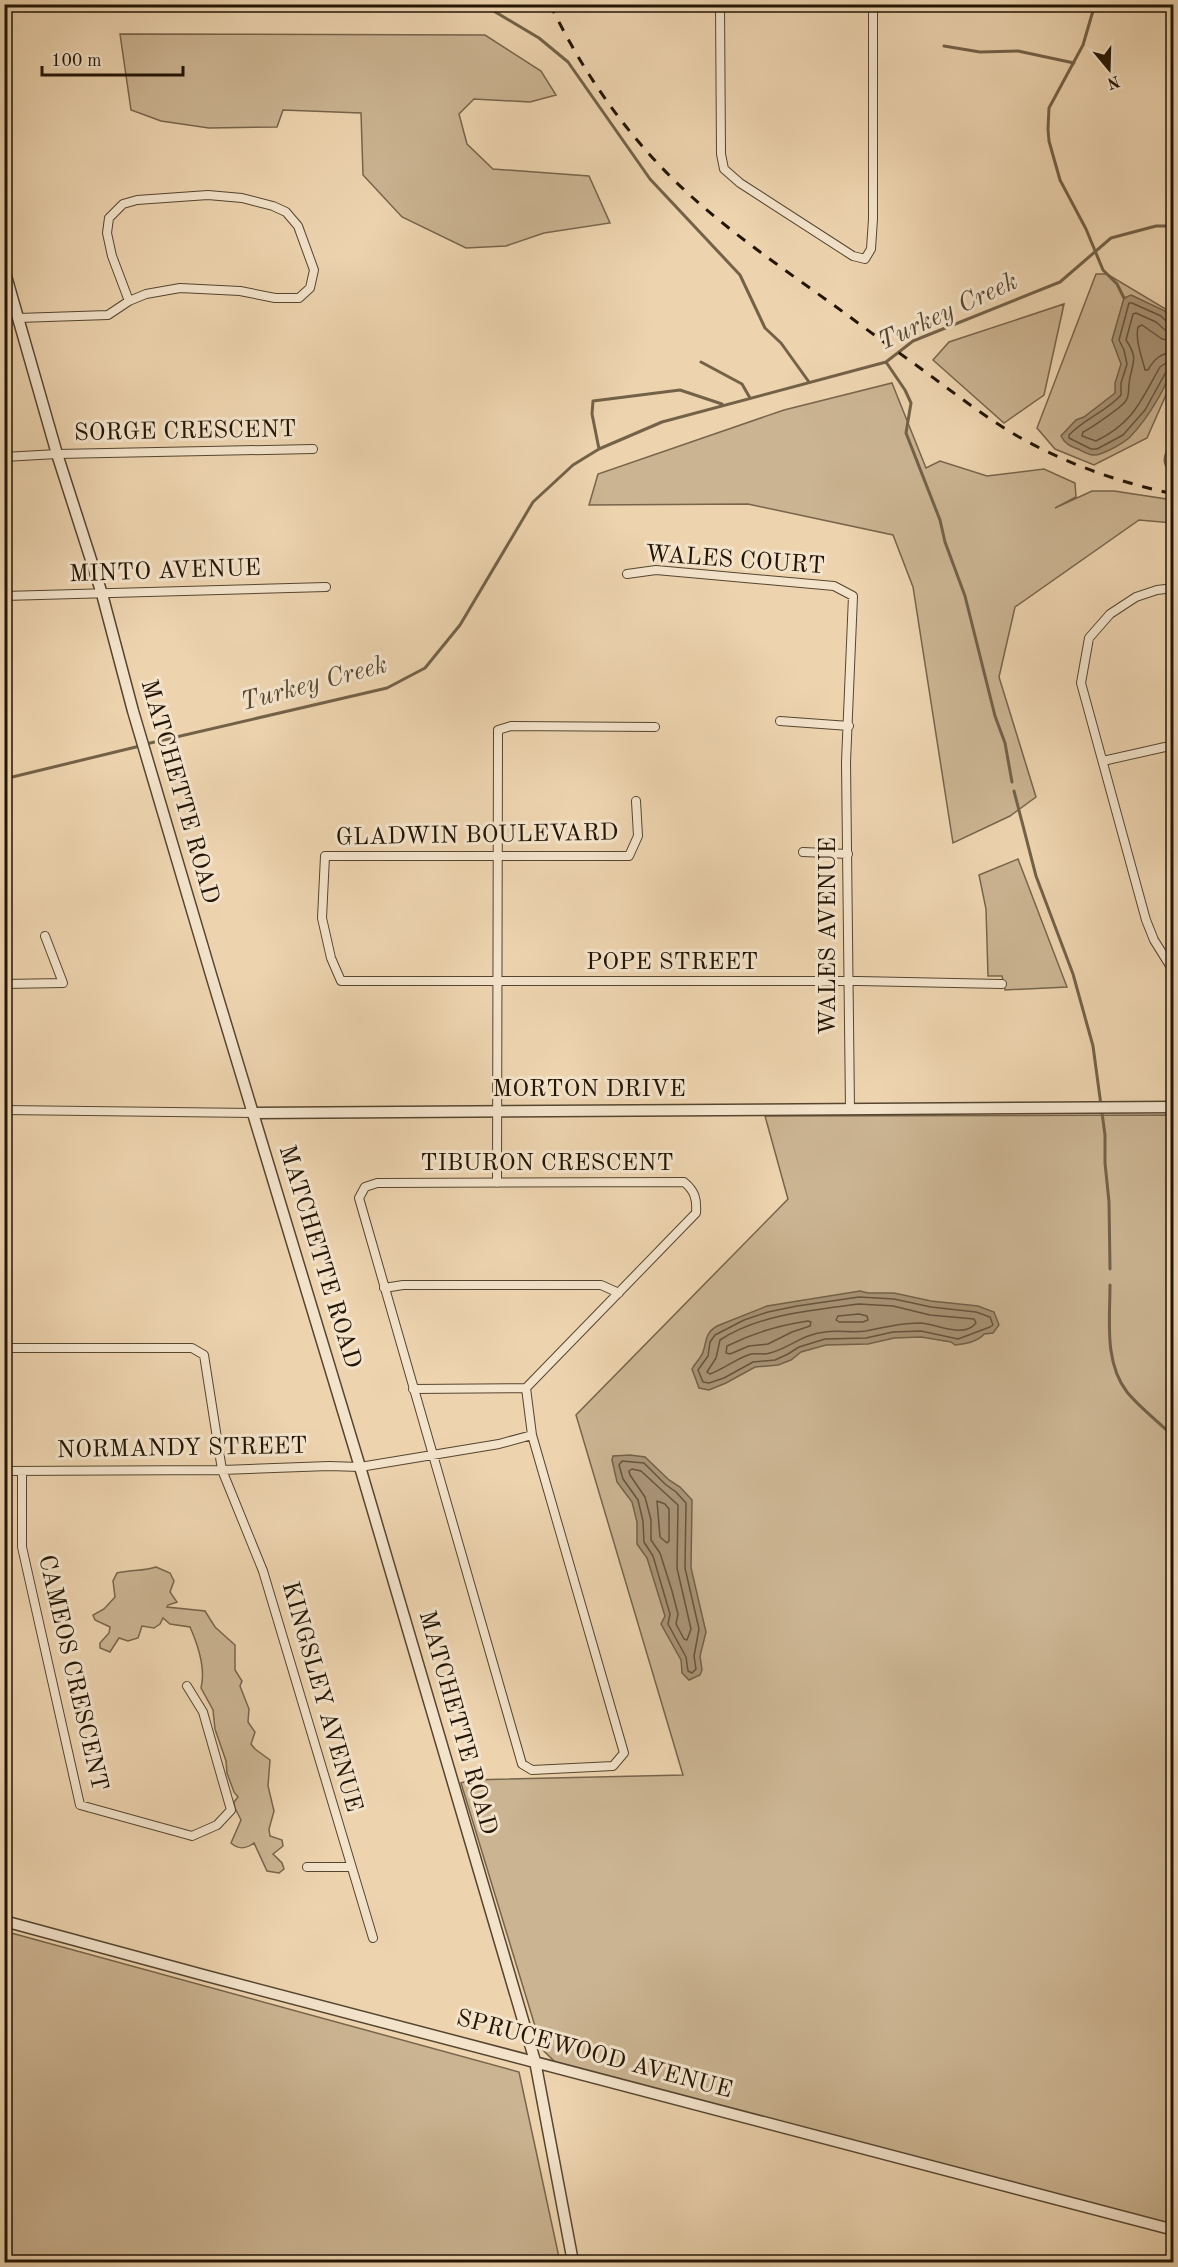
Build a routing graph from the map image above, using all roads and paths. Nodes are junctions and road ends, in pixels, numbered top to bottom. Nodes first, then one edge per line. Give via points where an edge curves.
1 (720, 4) edge
2 (873, 4) edge
3 (4, 269) edge
4 (129, 301) junction
5 (18, 318) junction
6 (313, 449) dead end
7 (57, 454) junction
8 (4, 458) edge
9 (627, 574) dead end
10 (326, 587) dead end
11 (1173, 588) edge
12 (102, 594) junction
13 (4, 596) edge
14 (780, 721) dead end
15 (849, 726) junction
16 (655, 727) dead end
17 (1173, 745) edge
18 (1102, 761) junction
19 (846, 762) joint
20 (636, 801) dead end
21 (803, 852) dead end
22 (848, 854) junction
23 (497, 856) junction
24 (45, 936) dead end
25 (1173, 972) edge
26 (341, 981) joint
27 (849, 981) junction
28 (498, 982) junction
29 (4, 984) edge
30 (1002, 984) dead end
31 (1173, 1107) edge
32 (850, 1109) junction
33 (4, 1110) edge
34 (498, 1112) junction
35 (254, 1113) junction
36 (497, 1183) junction
37 (384, 1288) junction
38 (619, 1293) junction
39 (4, 1348) edge
40 (526, 1388) junction
41 (413, 1389) junction
42 (532, 1435) junction
43 (432, 1456) junction
44 (360, 1467) junction
45 (222, 1470) junction
46 (4, 1471) edge
47 (22, 1471) junction
48 (187, 1686) dead end
49 (307, 1867) dead end
50 (351, 1867) junction
51 (4, 1921) edge
52 (373, 1938) dead end
53 (535, 2061) junction
54 (1173, 2230) edge
55 (573, 2262) edge

1 - 2 street via 724,169 853,256 865,259 871,249 873,219
3 - 5 street, MATCHETTE ROAD
4 - 4 street via 180,288 299,298 310,288 314,270 298,226 286,212 273,206 208,195 137,200 123,204 109,218 107,233
4 - 5 street via 108,315
5 - 7 street, MATCHETTE ROAD
6 - 7 street, SORGE CRESCENT
7 - 8 street, SORGE CRESCENT
7 - 12 street, MATCHETTE ROAD
9 - 15 street, WALES COURT via 656,570 834,586 853,596
10 - 12 street, MINTO AVENUE
11 - 18 street via 1136,597 1110,614 1089,638 1081,683
12 - 13 street, MINTO AVENUE
12 - 35 street, MATCHETTE ROAD via 133,711
14 - 15 street
15 - 19 street, WALES COURT
16 - 23 street via 511,726 498,730
17 - 18 street
18 - 25 street via 1146,920
19 - 22 street, WALES AVENUE
20 - 23 street, GLADWIN BOULEVARD via 638,836 628,856
21 - 22 street
22 - 27 street, WALES AVENUE
23 - 26 street, GLADWIN BOULEVARD via 325,856 322,918
23 - 28 street
24 - 29 street via 63,983
26 - 28 street, POPE STREET
27 - 28 street, POPE STREET
27 - 30 street, POPE STREET
27 - 32 street, WALES AVENUE
28 - 34 street
31 - 32 street, MORTON DRIVE
32 - 34 street, MORTON DRIVE
33 - 35 street, MORTON DRIVE
34 - 35 street, MORTON DRIVE
34 - 36 street
35 - 44 street, MATCHETTE ROAD
36 - 37 street, TIBURON CRESCENT via 377,1183 365,1187 359,1198
36 - 38 street, TIBURON CRESCENT via 684,1182 692,1189 696,1213
37 - 38 street via 602,1285
37 - 41 street, TIBURON CRESCENT
38 - 40 street, TIBURON CRESCENT
39 - 45 street, KINGSLEY AVENUE via 192,1348 204,1355
40 - 41 street
40 - 42 street
41 - 43 street, TIBURON CRESCENT
42 - 43 street, NORMANDY STREET
42 - 43 street, TIBURON CRESCENT via 624,1754 613,1766 532,1770 522,1764
43 - 44 street, NORMANDY STREET
44 - 45 street, NORMANDY STREET
44 - 53 street, MATCHETTE ROAD
45 - 47 street, NORMANDY STREET
45 - 50 street, KINGSLEY AVENUE via 263,1571
46 - 47 street, NORMANDY STREET
47 - 48 street, CAMEOS CRESCENT via 22,1547 80,1805 192,1836 224,1818 231,1810 203,1712
49 - 50 street
50 - 52 street, KINGSLEY AVENUE
51 - 53 street, SPRUCEWOOD AVENUE
53 - 54 street, SPRUCEWOOD AVENUE
53 - 55 street, MATCHETTE ROAD

